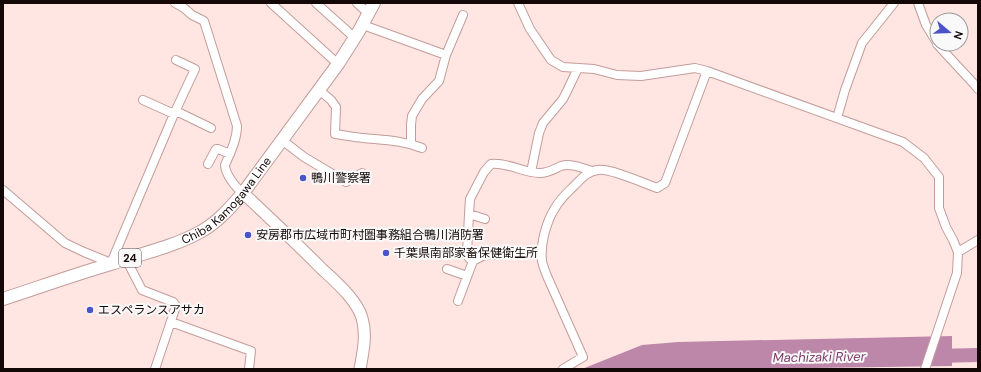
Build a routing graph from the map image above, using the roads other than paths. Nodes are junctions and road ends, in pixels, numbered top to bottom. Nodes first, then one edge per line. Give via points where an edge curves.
1 (175, 3) edge
2 (271, 3) edge
3 (316, 3) edge
4 (357, 3) edge
5 (518, 3) edge
6 (894, 3) edge
7 (918, 3) edge
8 (372, 8) edge
9 (463, 15) dead end
10 (363, 25) junction
11 (929, 30) edge
12 (355, 38) junction
13 (944, 52) edge
14 (446, 55) junction
15 (176, 60) dead end
16 (338, 64) junction
17 (578, 68) junction
18 (707, 71) junction
19 (978, 89) edge
20 (319, 90) junction
21 (143, 100) dead end
22 (175, 112) junction
23 (837, 118) junction
24 (211, 128) dead end
25 (282, 140) junction
26 (411, 144) junction
27 (422, 148) dead end
28 (230, 154) junction
29 (208, 164) dead end
30 (592, 171) junction
31 (531, 172) junction
32 (362, 173) dead end
33 (3, 190) edge
34 (243, 194) junction
35 (469, 214) junction
36 (485, 219) dead end
37 (978, 240) edge
38 (958, 252) junction
39 (494, 255) dead end
40 (126, 259) junction
41 (473, 262) junction
42 (111, 263) junction
43 (447, 270) dead end
44 (467, 276) junction
45 (3, 299) edge
46 (458, 301) dead end
47 (171, 322) junction
48 (155, 369) edge
49 (249, 369) edge
50 (360, 369) edge
51 (563, 369) edge
52 (925, 369) edge

1 - 28 street via 204,21 237,126
2 - 16 street
3 - 12 street
4 - 8 street
5 - 17 street via 530,29 551,60 563,67
6 - 23 street via 862,43
7 - 11 street
8 - 10 main road, Chiba Kamogawa Line / 24
9 - 14 street
10 - 12 main road, Chiba Kamogawa Line / 24
10 - 14 street
12 - 16 main road, Chiba Kamogawa Line / 24
13 - 19 street
14 - 26 street via 439,80 412,116
15 - 22 street via 195,68
16 - 20 main road, Chiba Kamogawa Line / 24
17 - 18 street via 617,75 641,76 694,68
17 - 31 street via 563,99 543,123
18 - 23 street
18 - 30 street via 665,184 656,188 605,170
20 - 25 main road, Chiba Kamogawa Line / 24
20 - 26 street via 336,107 335,134
21 - 22 street
22 - 24 street
22 - 42 street
23 - 38 street via 903,142 924,158 939,177 939,208
25 - 32 street via 304,157 346,182
25 - 34 main road, Chiba Kamogawa Line / 24
26 - 27 street
28 - 29 street via 216,149
28 - 34 street via 225,169
30 - 31 street via 568,165 550,172
30 - 51 street via 554,208 542,242 545,269 583,358
31 - 35 street via 508,165 491,164 470,199
33 - 42 street via 65,243
34 - 40 main road, Chiba Kamogawa Line / 24 via 216,221 200,232 169,246
34 - 50 street via 354,301 362,317 365,331
35 - 36 street
35 - 41 street via 467,254
37 - 38 street
38 - 52 street via 957,273
39 - 41 street via 486,254
40 - 42 main road, Chiba Kamogawa Line / 24
40 - 47 street via 142,290 173,302 176,306
41 - 44 street
42 - 45 main road, Chiba Kamogawa Line / 24
43 - 44 street
44 - 46 street
47 - 48 street
47 - 49 street via 251,351

